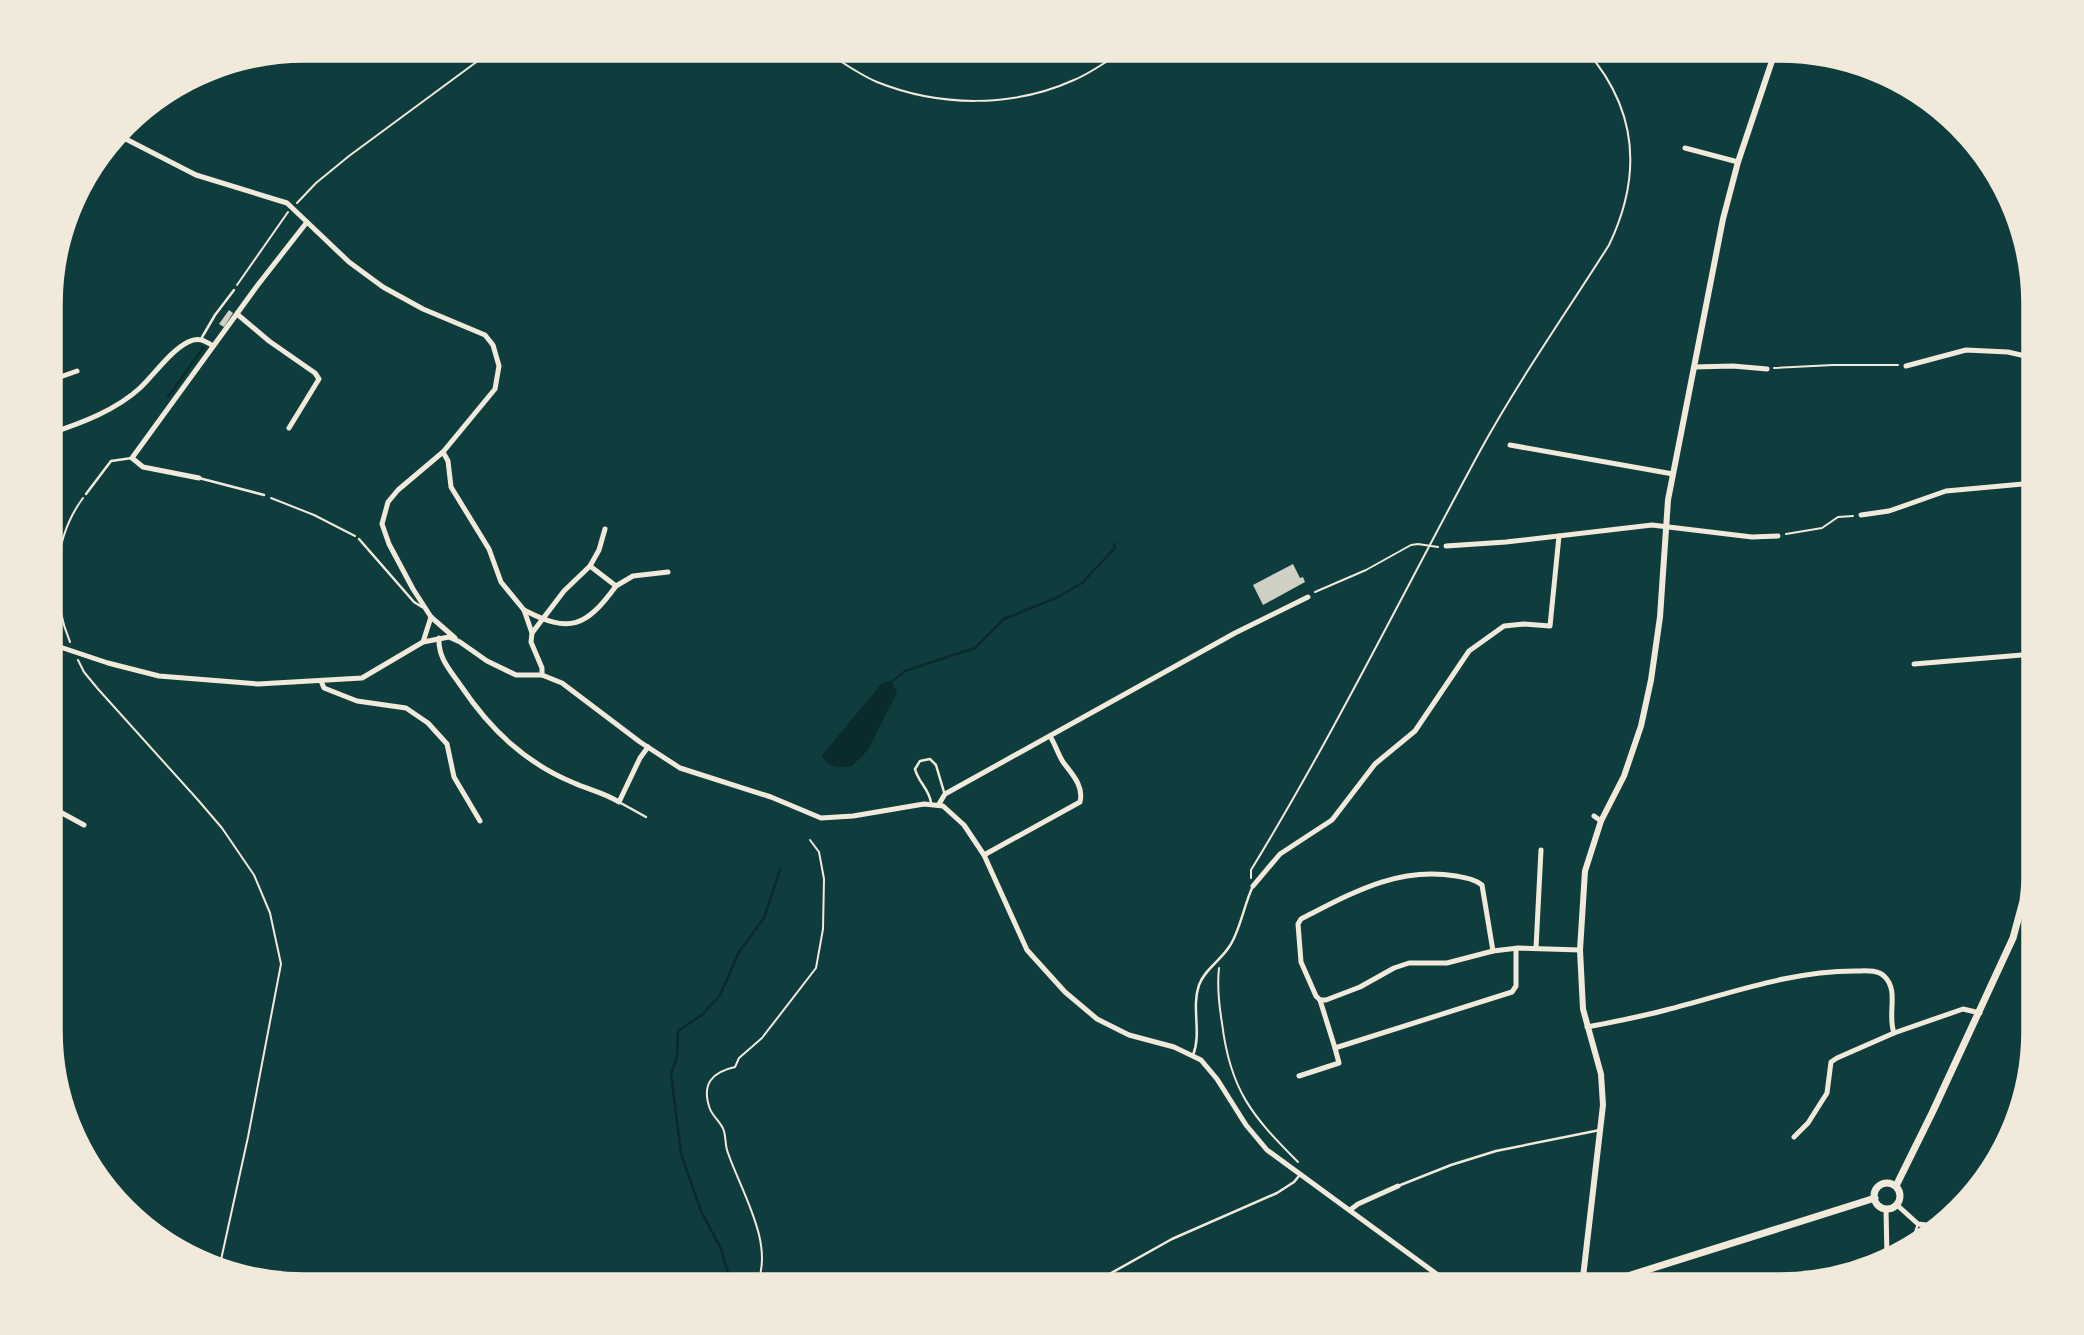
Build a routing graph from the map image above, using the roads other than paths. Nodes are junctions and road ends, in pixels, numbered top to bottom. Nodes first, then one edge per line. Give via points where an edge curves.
1 (1772, 61) edge
2 (126, 139) edge
3 (1685, 148) dead end
4 (1738, 162) junction
5 (307, 222) junction
6 (234, 290) road end
7 (237, 314) junction
8 (201, 339) junction
9 (213, 346) junction
10 (2022, 355) edge
11 (1906, 366) road end
12 (1694, 367) junction
13 (1766, 369) road end
14 (77, 371) dead end
15 (61, 375) edge
16 (289, 428) dead end
17 (61, 429) edge
18 (1510, 445) dead end
19 (443, 452) junction
20 (132, 458) junction
21 (1673, 474) junction
22 (199, 478) joint
23 (2022, 485) edge
24 (86, 494) road end
25 (264, 495) road end
26 (1861, 515) road end
27 (1666, 526) junction
28 (605, 529) dead end
29 (1559, 536) junction
30 (1778, 536) road end
31 (359, 539) road end
32 (1446, 546) road end
33 (590, 566) junction
34 (668, 572) dead end
35 (616, 586) junction
36 (1308, 597) dead end
37 (524, 610) junction
38 (427, 611) junction
39 (431, 617) junction
40 (543, 620) junction
41 (532, 633) junction
42 (439, 638) junction
43 (459, 641) junction
44 (423, 642) junction
45 (61, 647) edge
46 (2022, 655) edge
47 (1914, 664) dead end
48 (542, 675) junction
49 (321, 681) junction
50 (1051, 736) junction
51 (648, 747) junction
52 (945, 794) junction
53 (619, 802) junction
54 (931, 803) junction
55 (939, 804) junction
56 (61, 812) edge
57 (1594, 816) dead end
58 (646, 817) dead end
59 (480, 821) dead end
60 (1601, 821) junction
61 (84, 825) dead end
62 (1541, 850) dead end
63 (984, 855) junction
64 (1253, 886) joint
65 (2022, 905) edge
66 (1536, 948) junction
67 (1516, 949) junction
68 (1580, 950) junction
69 (1493, 951) junction
70 (1320, 1000) junction
71 (1980, 1013) junction
72 (1587, 1027) junction
73 (1895, 1033) junction
74 (1335, 1048) junction
75 (1193, 1055) junction
76 (1299, 1076) dead end
77 (1602, 1130) junction
78 (1794, 1137) dead end
79 (1299, 1176) junction
80 (1398, 1186) joint
81 (1896, 1186) junction
82 (1875, 1198) junction
83 (1897, 1205) junction
84 (1886, 1209) junction
85 (1350, 1210) junction
86 (1918, 1224) junction
87 (1926, 1225) edge
88 (1915, 1232) edge
89 (1887, 1248) edge
90 (1110, 1273) edge
91 (1432, 1273) edge
92 (1584, 1273) edge
93 (1637, 1273) edge

1 - 4 street
2 - 5 street via 196,175 282,201
3 - 4 street
4 - 12 street
5 - 7 street
5 - 19 street via 383,287 485,335 493,345 499,366 495,389
6 - 8 lane
7 - 9 street
7 - 16 street via 319,379
8 - 9 street
8 - 17 street via 188,342 122,401
9 - 20 street
10 - 11 street via 1965,350
12 - 13 street
12 - 21 street
14 - 15 street
18 - 21 street
19 - 37 street via 451,488 489,549 501,582
19 - 38 street via 398,489 388,502 382,524
20 - 22 street via 143,467
20 - 24 lane via 111,461
21 - 27 street
22 - 25 lane
23 - 26 street via 1946,491 1889,511
27 - 29 street
27 - 30 street
27 - 60 street via 1659,625 1641,726
28 - 33 street
29 - 32 street
29 - 64 street via 1550,626 1504,626 1468,651 1415,731 1376,764 1332,820 1280,854
31 - 38 lane
33 - 35 street
33 - 40 street
34 - 35 street via 633,576
35 - 40 street via 592,616 565,625
36 - 50 street
37 - 40 street
37 - 41 street
38 - 39 street
39 - 43 street
39 - 44 street
40 - 41 street
41 - 48 street
42 - 43 street
42 - 44 street
42 - 53 street via 441,659 487,722 522,754
43 - 48 street via 516,675
44 - 49 street via 366,677
45 - 49 street via 159,676 258,684
46 - 47 street
48 - 51 street via 562,683
49 - 59 street via 324,688 357,701 406,708 429,723 447,744 454,777
50 - 52 street
50 - 63 street via 1079,786 1080,803
51 - 53 street
51 - 54 street via 680,768 821,818
52 - 54 lane via 936,765 920,761 915,769
52 - 55 street
53 - 58 lane
54 - 55 street
55 - 63 street via 964,824
56 - 61 street
57 - 60 street
60 - 68 street via 1586,871
62 - 66 street
63 - 75 street via 1027,950 1065,992 1097,1019 1129,1035
64 - 75 lane via 1231,946 1199,985
65 - 71 main road via 2013,938
66 - 67 street
66 - 68 street
67 - 69 street
67 - 74 street via 1512,992
68 - 72 street
69 - 70 street via 1447,963 1409,963
69 - 70 street via 1484,890 1476,880 1417,873 1396,877 1301,919 1301,962
70 - 74 street
71 - 73 street via 1963,1009
71 - 81 main road
72 - 73 street via 1794,976 1873,971 1884,975 1893,993 1890,1019
72 - 77 street via 1602,1082
73 - 78 street via 1831,1062 1827,1093
74 - 76 street via 1339,1063
75 - 79 street via 1211,1070 1255,1138
77 - 80 lane via 1496,1151
77 - 92 street
79 - 85 street
79 - 90 lane via 1277,1193 1172,1238
80 - 85 street
81 - 82 main road via 1883,1184
81 - 83 main road via 1900,1195
82 - 84 main road
82 - 93 main road
83 - 84 main road
83 - 86 street
84 - 89 street
85 - 91 street
86 - 87 street
86 - 88 lane

